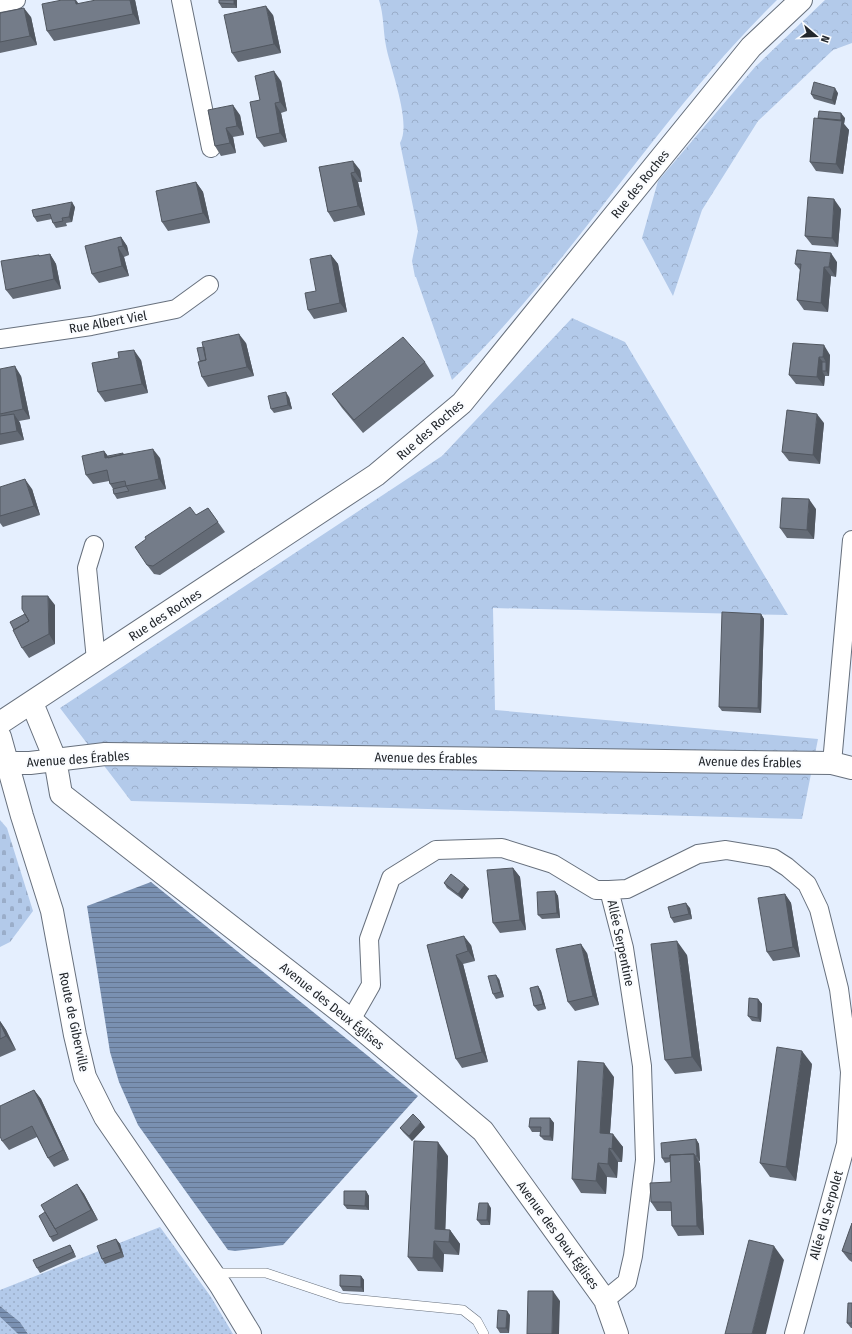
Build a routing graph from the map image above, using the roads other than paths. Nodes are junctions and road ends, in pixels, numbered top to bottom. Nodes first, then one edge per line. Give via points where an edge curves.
1 (16, 0) edge
2 (181, 0) edge
3 (801, 0) edge
4 (0, 3) edge
5 (211, 148) dead end
6 (209, 285) dead end
7 (0, 338) edge
8 (852, 540) edge
9 (94, 545) dead end
10 (847, 652) edge
11 (96, 660) junction
12 (32, 703) junction
13 (0, 723) edge
14 (0, 737) edge
15 (55, 759) junction
16 (4, 763) edge
17 (842, 766) edge
18 (0, 798) edge
19 (22, 816) junction
20 (609, 890) junction
21 (351, 1020) junction
22 (212, 1273) junction
23 (605, 1300) junction
24 (250, 1334) edge
25 (484, 1334) edge
26 (617, 1334) edge
27 (794, 1334) edge

1 - 4 street
2 - 5 street
3 - 11 street, Rue des Roches via 751,47 462,403 376,475
6 - 7 street, Rue Albert Viel via 176,309 91,326
8 - 10 street
9 - 11 street via 87,568
10 - 17 street
11 - 12 street, Rue des Roches
12 - 13 street, Rue des Roches
12 - 15 street, Avenue des Deux Églises
14 - 16 street, Route de Giberville
15 - 16 street, Avenue des Érables via 30,763
15 - 17 street, Avenue des Érables via 105,754
15 - 21 street, Avenue des Deux Églises via 61,794
16 - 19 street, Route de Giberville
18 - 19 street
19 - 22 street, Route de Giberville via 52,911 75,1035 86,1077 105,1117
20 - 21 street, Allée Serpentine via 596,890 554,864 502,848 436,850 391,878 369,939 370,985
20 - 23 street, Allée Serpentine via 624,948 642,1066 645,1160 633,1256 627,1282
20 - 27 street, Allée du Serpolet via 627,889 698,854 726,850 773,858 807,884 819,909 839,989 850,1079 846,1144
21 - 23 street, Avenue des Deux Églises via 483,1131
22 - 24 street, Route de Giberville
22 - 25 lane via 266,1273 341,1298 463,1310 477,1321
23 - 26 street, Avenue des Deux Églises

